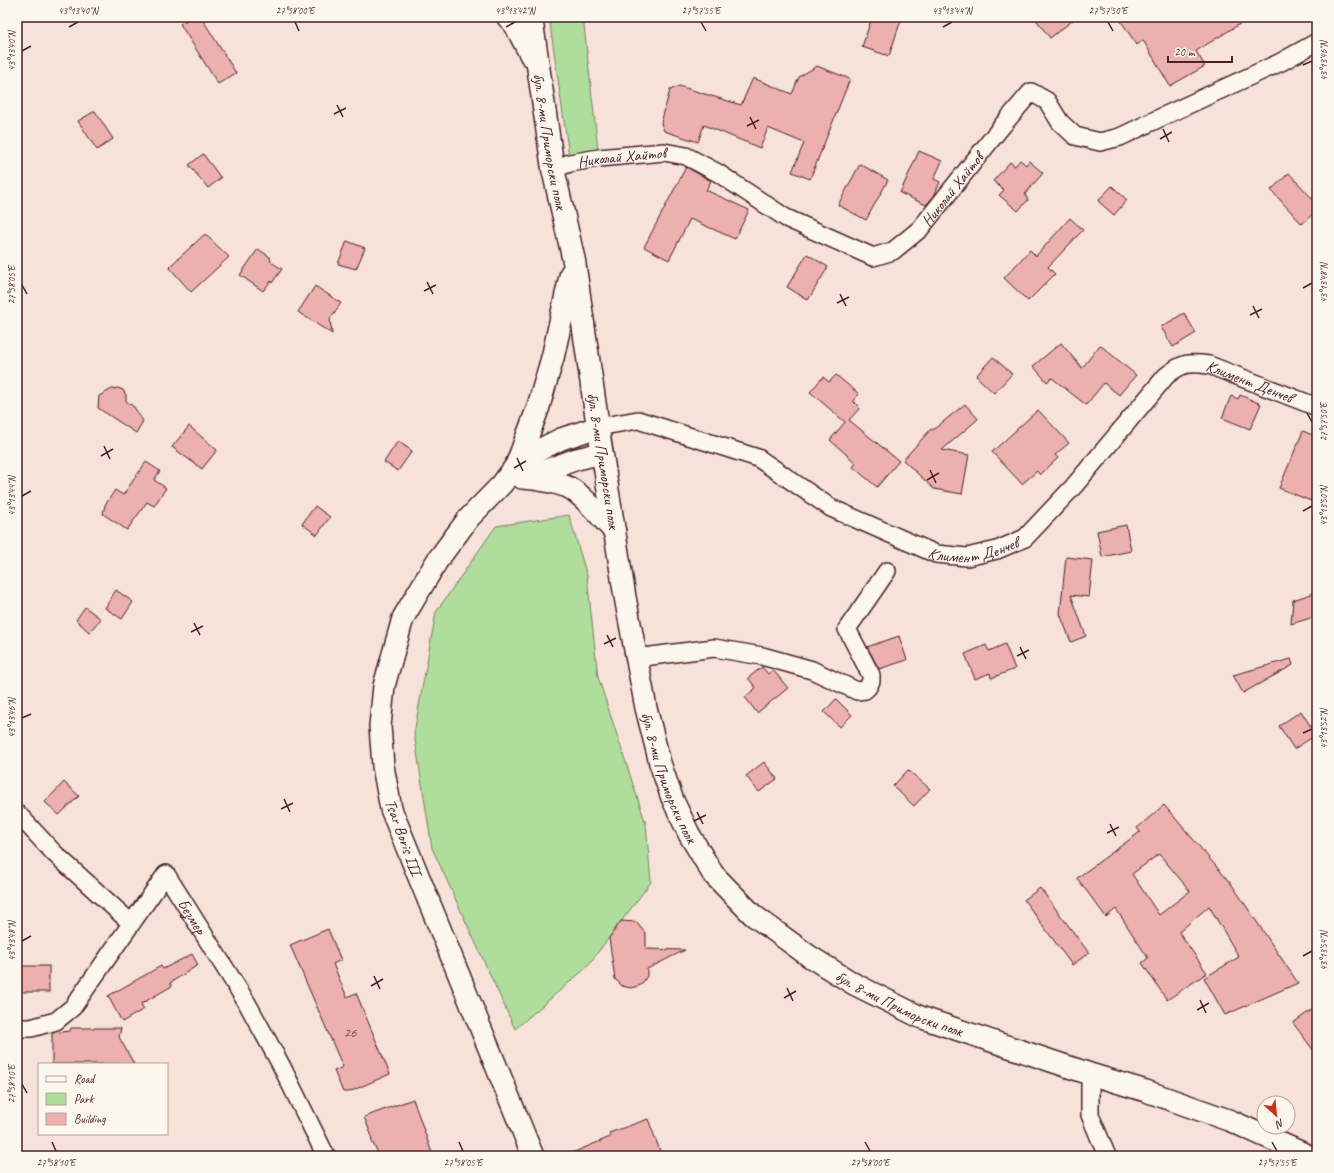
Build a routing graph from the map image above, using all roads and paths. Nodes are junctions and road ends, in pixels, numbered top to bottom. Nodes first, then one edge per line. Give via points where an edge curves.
1 (508, 17) edge
2 (531, 17) edge
3 (1317, 42) edge
4 (538, 72) junction
5 (553, 169) junction
6 (574, 262) junction
7 (1317, 407) edge
8 (598, 427) junction
9 (602, 453) junction
10 (519, 471) junction
11 (615, 532) junction
12 (887, 571) dead end
13 (636, 658) junction
14 (17, 813) edge
15 (132, 923) junction
16 (17, 1028) edge
17 (1090, 1074) junction
18 (326, 1156) edge
19 (533, 1156) edge
20 (1108, 1156) edge
21 (1309, 1156) edge

1 - 4 main road via 515,24
2 - 4 main road, бул. 8-ми Приморски полк
3 - 5 street, Николай Хайтов via 1281,62 1120,137 1100,142 1075,136 1060,122 1047,101 1031,92 920,229 893,251 873,257 786,218 718,173 686,156 664,152 599,158
4 - 5 main road, бул. 8-ми Приморски полк
5 - 6 main road, бул. 8-ми Приморски полк
6 - 8 main road, бул. 8-ми Приморски полк
6 - 10 main road via 552,356
7 - 8 street, Климент Денчев via 1209,365 1194,363 1178,366 1166,376 1074,486 1026,538 997,550 967,557 936,554 831,508 758,458 638,420
8 - 9 street, бул. 8-ми Приморски полк
8 - 10 street, Tsar Boris III via 561,439 539,450
9 - 10 street via 539,474
9 - 11 street, бул. 8-ми Приморски полк
10 - 11 street via 566,486 579,495
10 - 19 street, Tsar Boris III via 502,484 468,519 437,561 403,618 384,686 380,726 383,766 391,809
11 - 13 street, бул. 8-ми Приморски полк
12 - 13 street via 847,629 871,675 872,681 865,690 857,691 812,670 762,656 714,648
13 - 17 street, бул. 8-ми Приморски полк via 660,763 672,798 689,834 713,874 753,915 809,956 854,984 920,1016
14 - 15 street via 54,853
15 - 16 street, Безмер via 73,1007 56,1021 31,1028
15 - 18 street, Безмер via 166,874 247,1003 281,1064
17 - 20 street via 1090,1115
17 - 21 street, бул. 8-ми Приморски полк via 1231,1121

